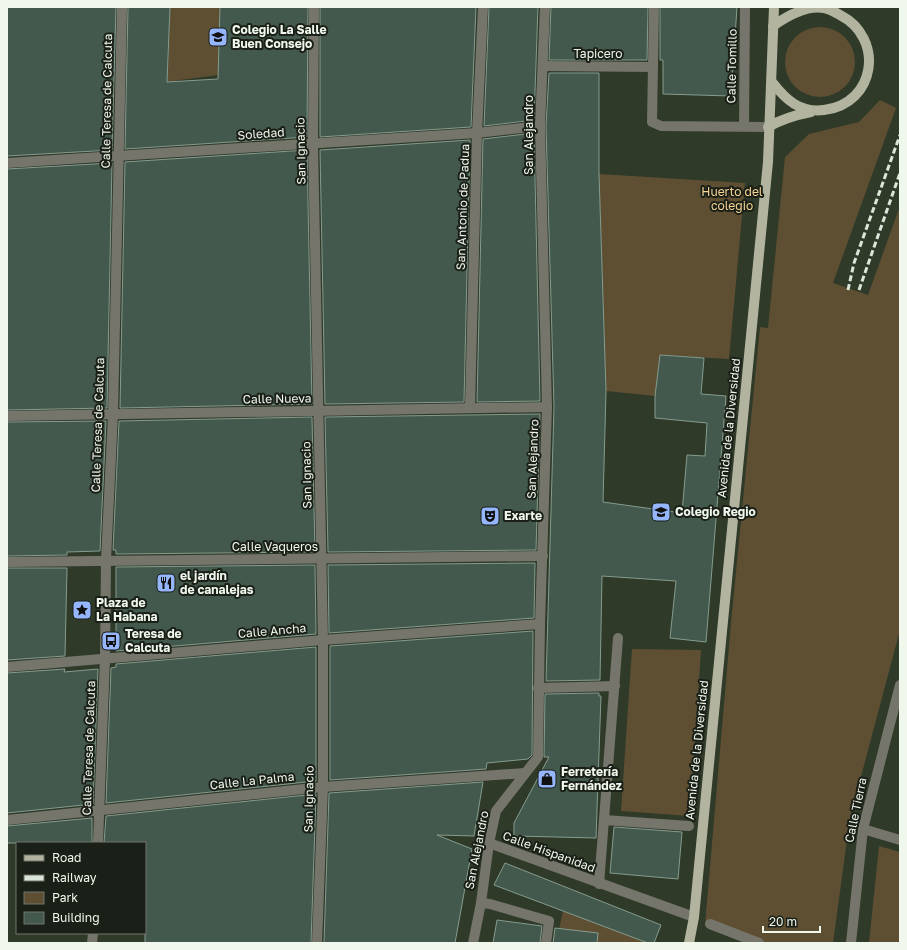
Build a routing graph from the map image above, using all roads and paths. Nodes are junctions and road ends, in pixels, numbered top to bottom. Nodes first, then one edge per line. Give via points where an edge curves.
1 (122, 7) edge
2 (314, 7) edge
3 (483, 7) edge
4 (545, 7) edge
5 (654, 7) edge
6 (746, 7) edge
7 (774, 7) edge
8 (823, 7) edge
9 (773, 26) junction
10 (543, 66) junction
11 (653, 67) junction
12 (772, 82) junction
13 (814, 111) junction
14 (540, 126) junction
15 (744, 126) junction
16 (768, 127) junction
17 (478, 132) junction
18 (313, 144) junction
19 (119, 156) junction
20 (7, 163) edge
21 (547, 407) junction
22 (470, 408) junction
23 (319, 411) junction
24 (113, 414) junction
25 (7, 416) edge
26 (543, 556) junction
27 (106, 560) junction
28 (322, 560) junction
29 (7, 562) edge
30 (540, 624) junction
31 (618, 638) dead end
32 (323, 640) junction
33 (106, 658) junction
34 (7, 667) edge
35 (900, 685) edge
36 (615, 686) junction
37 (538, 688) junction
38 (525, 773) junction
39 (323, 787) junction
40 (100, 811) junction
41 (7, 820) edge
42 (604, 820) junction
43 (689, 826) dead end
44 (862, 829) junction
45 (900, 840) edge
46 (98, 842) edge
47 (489, 844) junction
48 (599, 884) junction
49 (481, 903) junction
50 (694, 918) junction
51 (710, 924) dead end
52 (317, 943) edge
53 (473, 943) edge
54 (546, 943) edge
55 (689, 943) edge
56 (759, 943) edge
57 (851, 943) edge

1 - 19 street, Calle Teresa de Calcuta
2 - 18 street, San Ignacio
3 - 17 street, San Antonio de Padua
4 - 10 street, San Alejandro
5 - 11 street
6 - 15 street, Calle Tomillo
7 - 9 main road, Avenida de la Diversidad
8 - 9 main road via 796,13
8 - 13 main road via 846,17 856,27 868,50 868,74 859,92 843,106
9 - 12 main road, Avenida de la Diversidad
10 - 11 street, Tapicero
10 - 14 street, San Alejandro
11 - 15 street via 652,122 661,126
12 - 13 main road via 782,96
12 - 16 main road, Avenida de la Diversidad
13 - 16 main road via 781,119
14 - 17 street, Soledad
14 - 21 street, San Alejandro
15 - 16 street
16 - 50 main road, Avenida de la Diversidad via 768,162
17 - 18 street, Soledad
17 - 22 street, San Antonio de Padua
18 - 19 street, Soledad
18 - 23 street, San Ignacio
19 - 20 street, Soledad
19 - 24 street, Calle Teresa de Calcuta
21 - 22 street, Calle Nueva
21 - 26 street, San Alejandro
22 - 23 street, Calle Nueva
23 - 24 street, Calle Nueva
23 - 28 street, San Ignacio
24 - 25 street, Calle Nueva
24 - 27 street, Calle Teresa de Calcuta
26 - 28 street, Calle Vaqueros
26 - 30 street, San Alejandro
27 - 28 street, Calle Vaqueros
27 - 29 street, Calle Vaqueros
27 - 33 street, Calle Teresa de Calcuta
28 - 32 street, San Ignacio
30 - 32 street, Calle Ancha
30 - 37 street, San Alejandro
31 - 36 street
32 - 33 street, Calle Ancha
32 - 39 street, San Ignacio
33 - 34 street, Calle Ancha
33 - 40 street, Calle Teresa de Calcuta
35 - 44 street, Calle Tierra
36 - 37 street
36 - 42 street
37 - 38 street, San Alejandro via 538,757
38 - 39 street, Calle La Palma
38 - 47 street, San Alejandro via 496,811
39 - 40 street, Calle La Palma
39 - 52 street, San Ignacio
40 - 41 street, Calle La Palma
40 - 46 street, Calle Teresa de Calcuta
42 - 43 street
42 - 48 street
44 - 45 street
44 - 57 street, Calle Tierra
47 - 48 street, Calle Hispanidad
47 - 49 street, San Alejandro
48 - 50 street, Calle Hispanidad
49 - 53 street, San Alejandro
49 - 54 street via 549,921
50 - 55 main road, Avenida de la Diversidad
51 - 56 street

